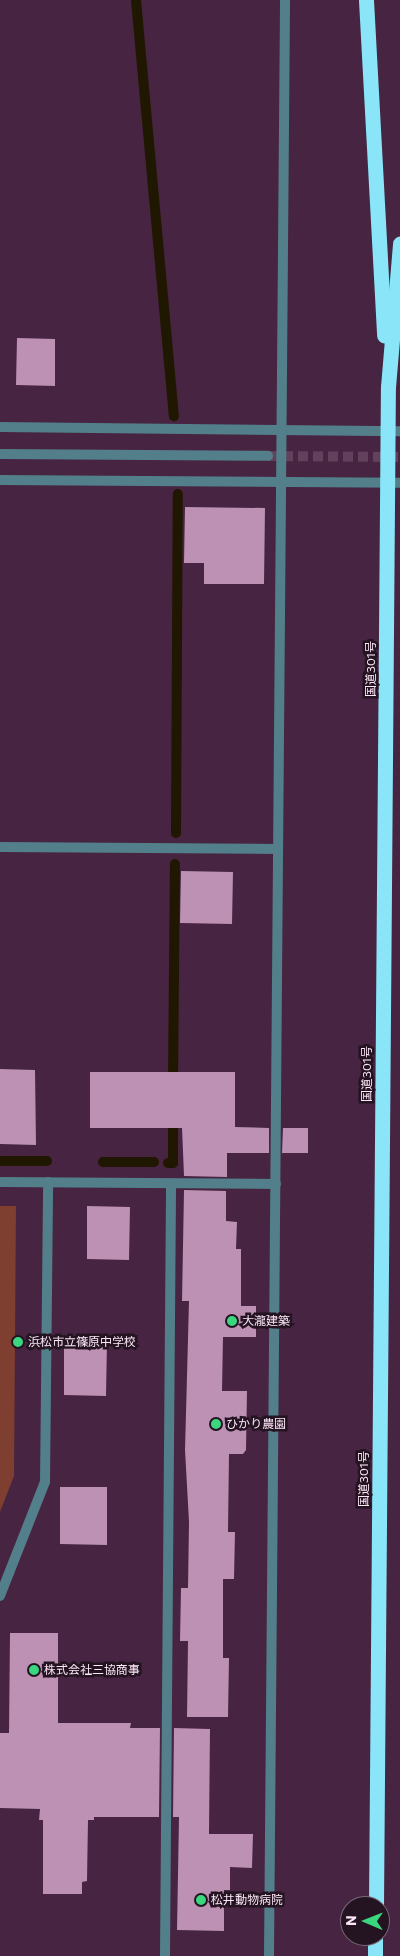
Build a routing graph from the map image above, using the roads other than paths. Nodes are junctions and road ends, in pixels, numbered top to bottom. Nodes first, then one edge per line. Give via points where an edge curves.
1 (285, 0) edge
2 (366, 0) edge
3 (400, 243) edge
4 (388, 387) junction
5 (0, 428) edge
6 (281, 430) junction
7 (394, 431) edge
8 (0, 454) edge
9 (268, 456) tunnel mouth
10 (0, 480) edge
11 (281, 482) junction
12 (394, 483) edge
13 (0, 847) edge
14 (278, 849) junction
15 (0, 1182) edge
16 (48, 1182) junction
17 (170, 1184) junction
18 (276, 1184) junction
19 (0, 1596) edge
20 (376, 1896) edge
21 (165, 1956) edge
22 (269, 1956) edge

1 - 6 street
2 - 4 highway
3 - 4 highway, 国道301号
4 - 7 highway, 国道301号
5 - 6 street
6 - 7 street
6 - 11 street
7 - 12 highway, 国道301号
8 - 9 street
10 - 11 street
11 - 12 street
11 - 14 street
12 - 20 highway, 国道301号
13 - 14 street
14 - 18 street
15 - 16 street
16 - 17 street
16 - 19 street via 45,1482
17 - 18 street
17 - 21 street
18 - 22 street

